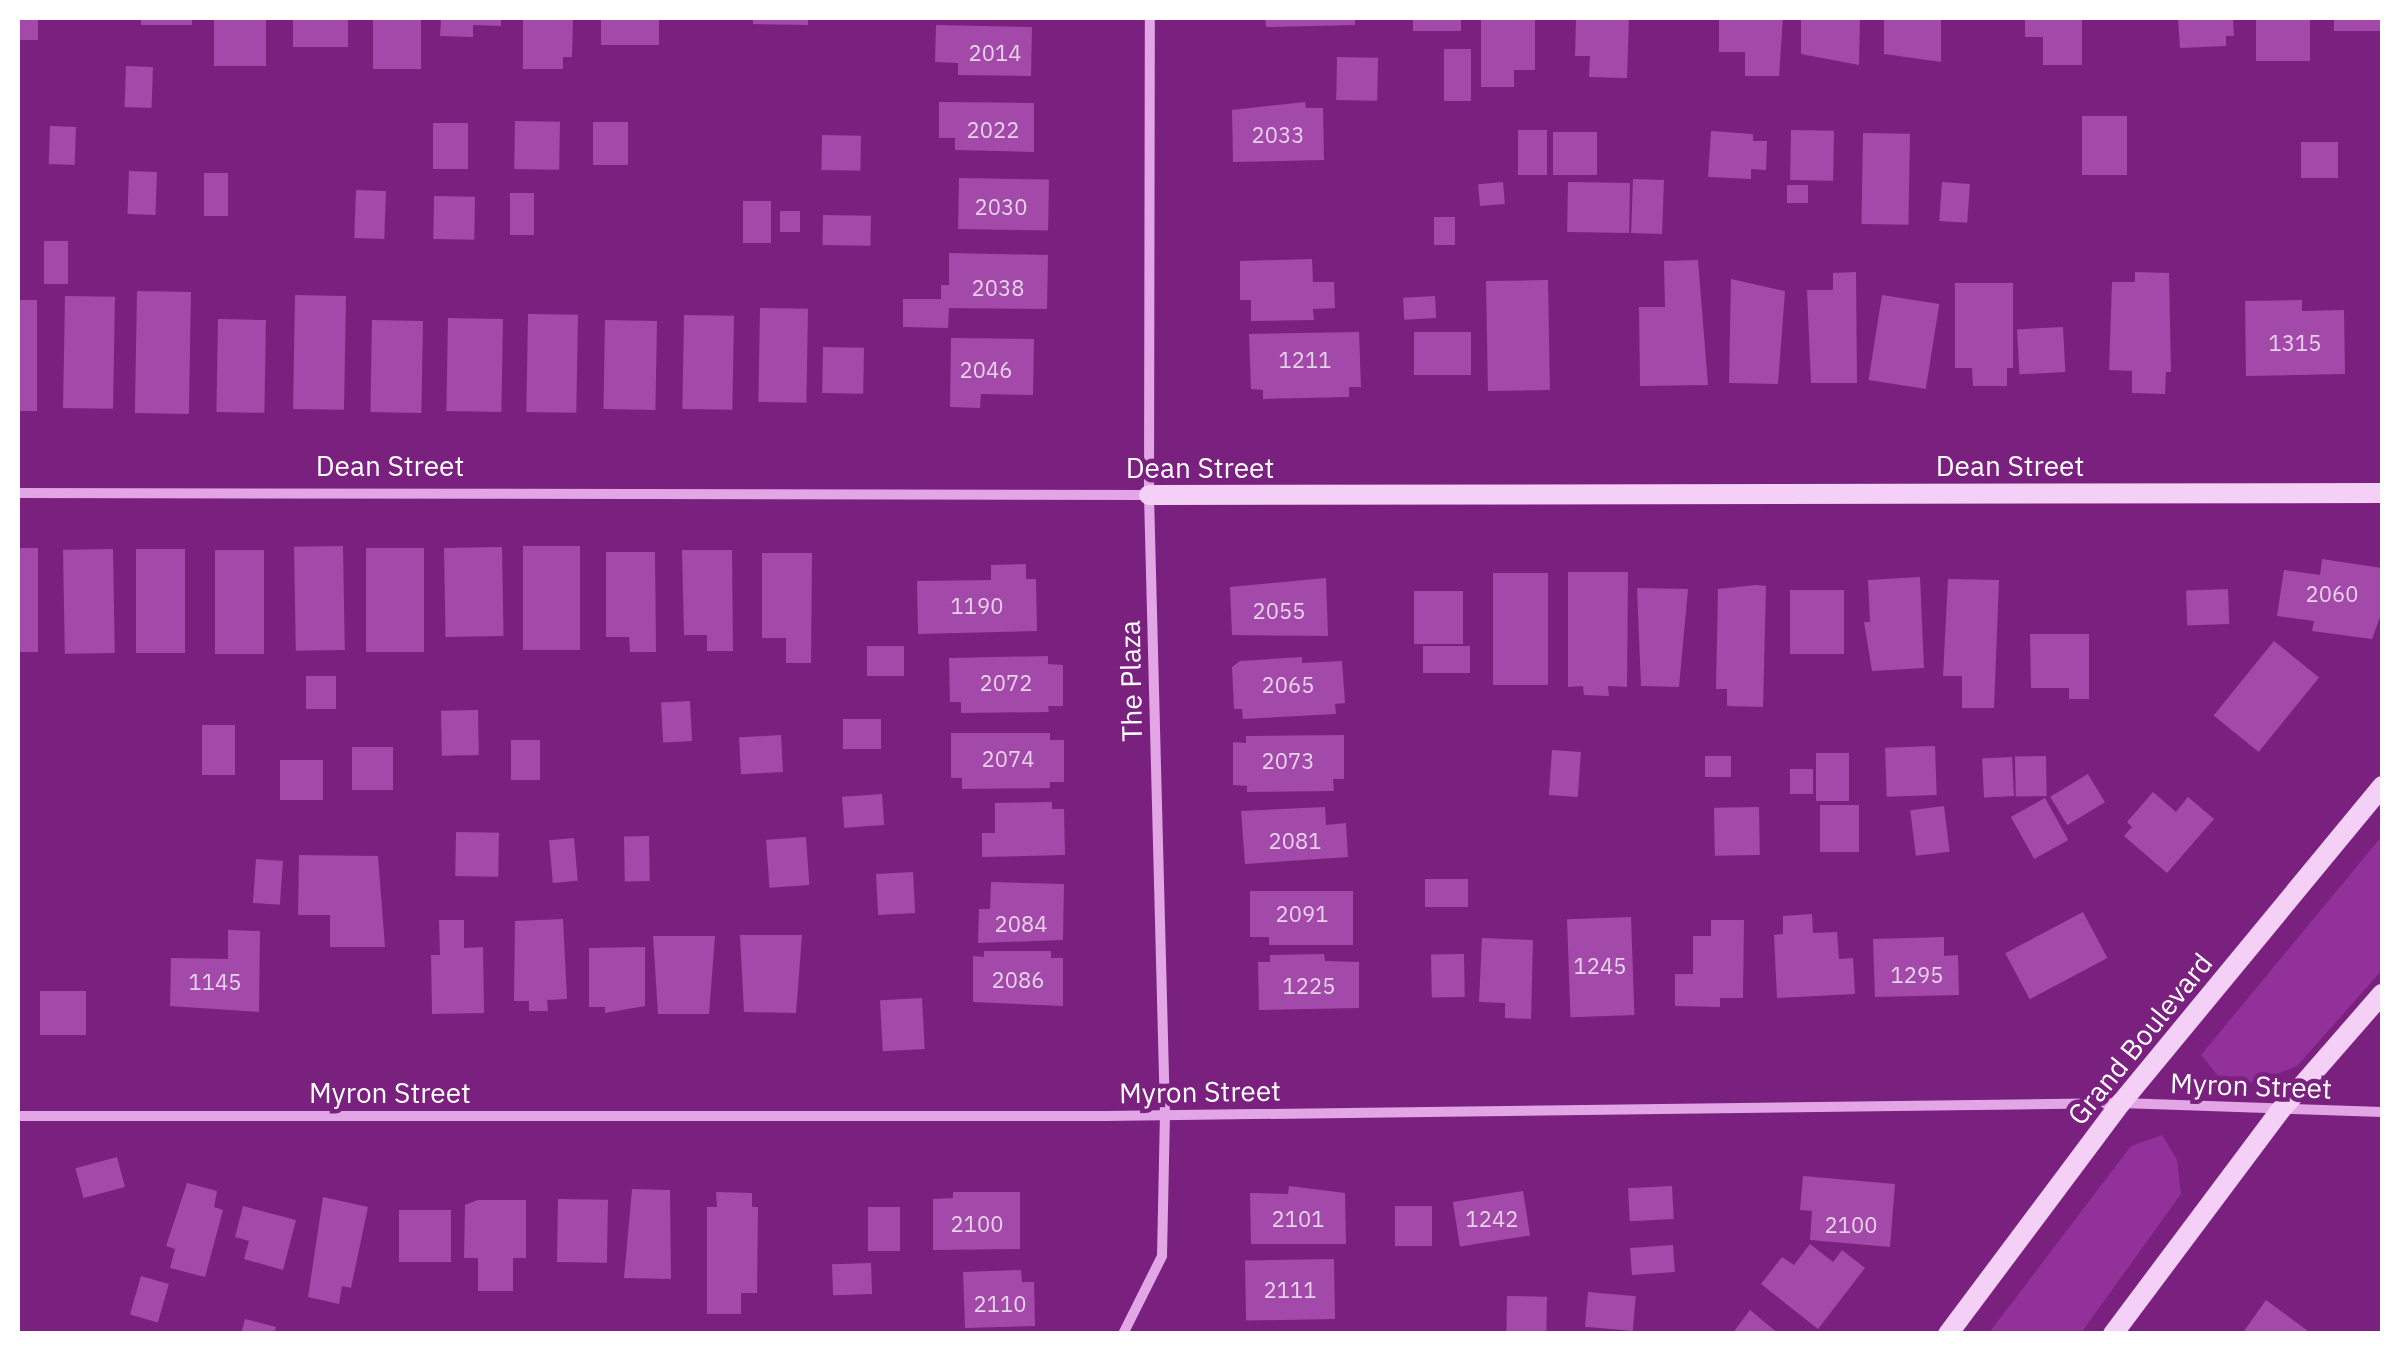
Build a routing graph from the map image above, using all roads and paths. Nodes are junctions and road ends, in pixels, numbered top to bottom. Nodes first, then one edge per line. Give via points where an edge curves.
1 (1150, 18) edge
2 (18, 493) edge
3 (2382, 493) edge
4 (1149, 496) junction
5 (2382, 786) edge
6 (2382, 994) edge
7 (2122, 1103) junction
8 (2279, 1112) junction
9 (2382, 1112) edge
10 (1165, 1114) junction
11 (18, 1116) edge
12 (1123, 1334) edge
13 (1948, 1334) edge
14 (2114, 1334) edge

1 - 4 street, The Plaza
2 - 4 street, Dean Street
3 - 4 street, Dean Street
4 - 10 street, The Plaza
5 - 7 street, Grand Boulevard
6 - 8 street
7 - 8 street, Myron Street
7 - 10 street, Myron Street
7 - 13 street, Grand Boulevard
8 - 9 street, Myron Street
8 - 14 street
10 - 11 street, Myron Street
10 - 12 street, The Plaza via 1162,1256

